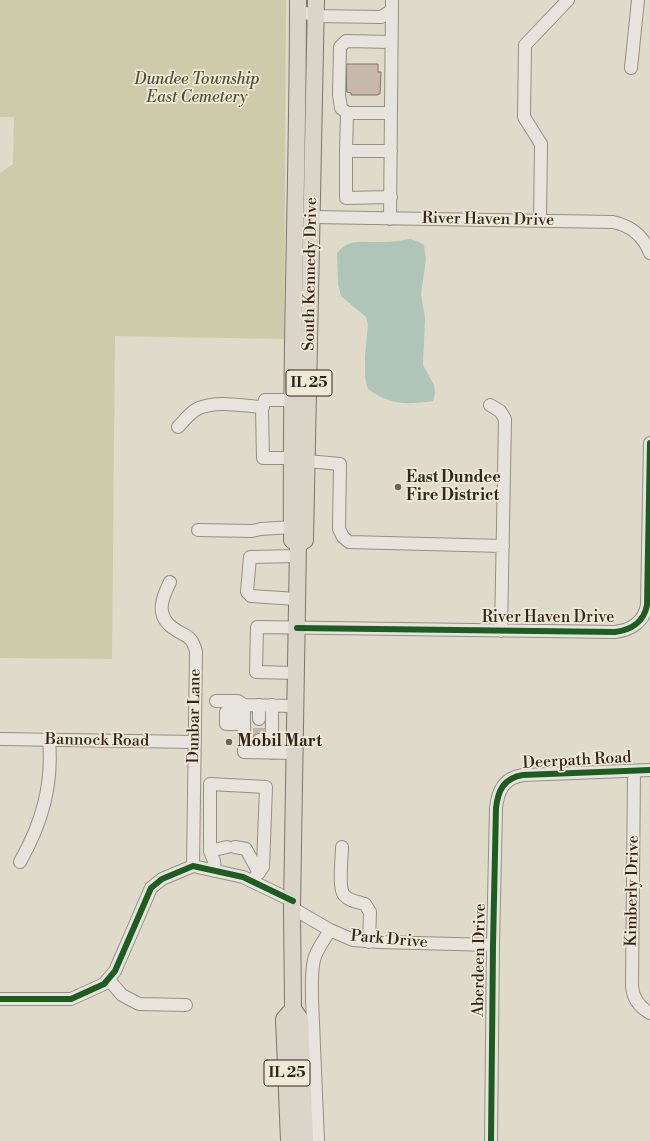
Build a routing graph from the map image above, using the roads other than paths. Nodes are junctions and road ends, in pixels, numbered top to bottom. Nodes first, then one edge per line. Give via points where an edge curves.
1 (316, 0) edge
2 (568, 0) edge
3 (638, 0) edge
4 (391, 5) edge
5 (298, 6) edge
6 (316, 16) junction
7 (391, 42) junction
8 (631, 68) dead end
9 (347, 113) junction
10 (391, 113) junction
11 (346, 151) junction
12 (391, 151) junction
13 (391, 197) junction
14 (312, 217) junction
15 (390, 219) junction
16 (540, 221) junction
17 (650, 253) edge
18 (293, 400) junction
19 (490, 405) dead end
20 (263, 407) junction
21 (178, 427) dead end
22 (650, 443) edge
23 (292, 458) junction
24 (307, 461) junction
25 (292, 527) junction
26 (198, 530) dead end
27 (503, 546) junction
28 (298, 550) junction
29 (170, 582) dead end
30 (297, 599) junction
31 (297, 628) junction
32 (501, 631) junction
33 (296, 673) junction
34 (216, 701) dead end
35 (259, 705) junction
36 (272, 705) junction
37 (295, 706) junction
38 (244, 714) junction
39 (259, 719) tunnel mouth
40 (0, 739) edge
41 (49, 740) junction
42 (259, 740) tunnel mouth
43 (195, 742) junction
44 (259, 752) junction
45 (272, 753) junction
46 (295, 753) junction
47 (650, 770) edge
48 (634, 771) junction
49 (507, 782) joint
50 (342, 848) dead end
51 (210, 851) junction
52 (20, 862) dead end
53 (193, 866) junction
54 (214, 871) junction
55 (258, 874) junction
56 (293, 905) junction
57 (330, 930) junction
58 (369, 942) junction
59 (493, 944) junction
60 (109, 980) junction
61 (0, 999) edge
62 (186, 1005) dead end
63 (293, 1009) junction
64 (646, 1011) edge
65 (289, 1141) edge
66 (305, 1141) edge
67 (318, 1141) edge
68 (491, 1141) edge

1 - 6 main road, South Kennedy Drive / IL 25
2 - 16 street via 525,45 524,117 541,144
3 - 8 street
4 - 6 street via 381,17
4 - 7 street
5 - 6 street
5 - 18 main road, South Kennedy Drive / IL 25
6 - 14 main road, South Kennedy Drive / IL 25
7 - 9 street via 346,41 340,47 339,95 341,108
7 - 10 street
9 - 10 street
9 - 11 street
10 - 12 street
11 - 12 street
11 - 13 street via 346,198
12 - 13 street
13 - 15 street
14 - 15 street, River Haven Drive
14 - 24 main road, South Kennedy Drive / IL 25
15 - 16 street, River Haven Drive
16 - 17 street, River Haven Drive via 617,223 636,232
18 - 20 street via 265,400
18 - 23 main road, South Kennedy Drive / IL 25
19 - 27 street via 500,410 505,418
20 - 21 street via 219,404 200,408
20 - 23 street via 263,458
22 - 32 street, River Haven Drive via 647,596 642,619 627,630 614,632
23 - 25 main road, South Kennedy Drive / IL 25
24 - 27 street via 340,464 339,529 349,542
24 - 28 main road, South Kennedy Drive / IL 25 via 305,540
25 - 26 street via 252,531
25 - 28 main road, South Kennedy Drive / IL 25 via 292,540
27 - 32 street
28 - 30 main road, South Kennedy Drive / IL 25
28 - 30 street via 250,557 247,592 251,596
29 - 43 street, Dunbar Lane via 162,598 164,619 173,628 190,637 196,652
30 - 31 main road, South Kennedy Drive / IL 25
31 - 32 street, River Haven Drive
31 - 33 main road, South Kennedy Drive / IL 25
31 - 33 street, River Haven Drive via 257,627 256,672
33 - 37 main road, South Kennedy Drive / IL 25
34 - 38 street via 238,701
35 - 36 street
35 - 38 street
35 - 39 street
36 - 37 street
36 - 45 street
37 - 46 main road, South Kennedy Drive / IL 25
38 - 44 street via 244,752
40 - 41 street, Bannock Road
41 - 43 street, Bannock Road
41 - 52 street via 47,793 33,839
42 - 44 street
43 - 53 street, Dunbar Lane
44 - 45 street
45 - 46 street
46 - 56 main road, South Kennedy Drive / IL 25
47 - 48 street, Deerpath Road
48 - 49 street, Deerpath Road via 526,774
48 - 64 street, Kimberly Drive via 632,986 634,998
49 - 59 street, Aberdeen Drive via 497,800
50 - 58 street via 341,889 344,896 365,904 370,912
51 - 54 street
51 - 55 street via 231,847 246,849
51 - 55 street via 210,784 266,787
53 - 54 street, Park Drive
53 - 60 street via 162,879 151,888
54 - 55 street, Park Drive via 243,877
55 - 56 street, Park Drive
56 - 57 street, Park Drive
56 - 63 main road, South Kennedy Drive / IL 25
57 - 58 street, Park Drive via 353,940
57 - 67 street via 317,952 312,975
58 - 59 street, Park Drive
59 - 68 street, Aberdeen Drive
60 - 61 street via 71,999
60 - 62 street via 122,995 139,1004
63 - 65 main road, South Kennedy Drive / IL 25 via 284,1019
63 - 66 main road, South Kennedy Drive / IL 25 via 300,1019

